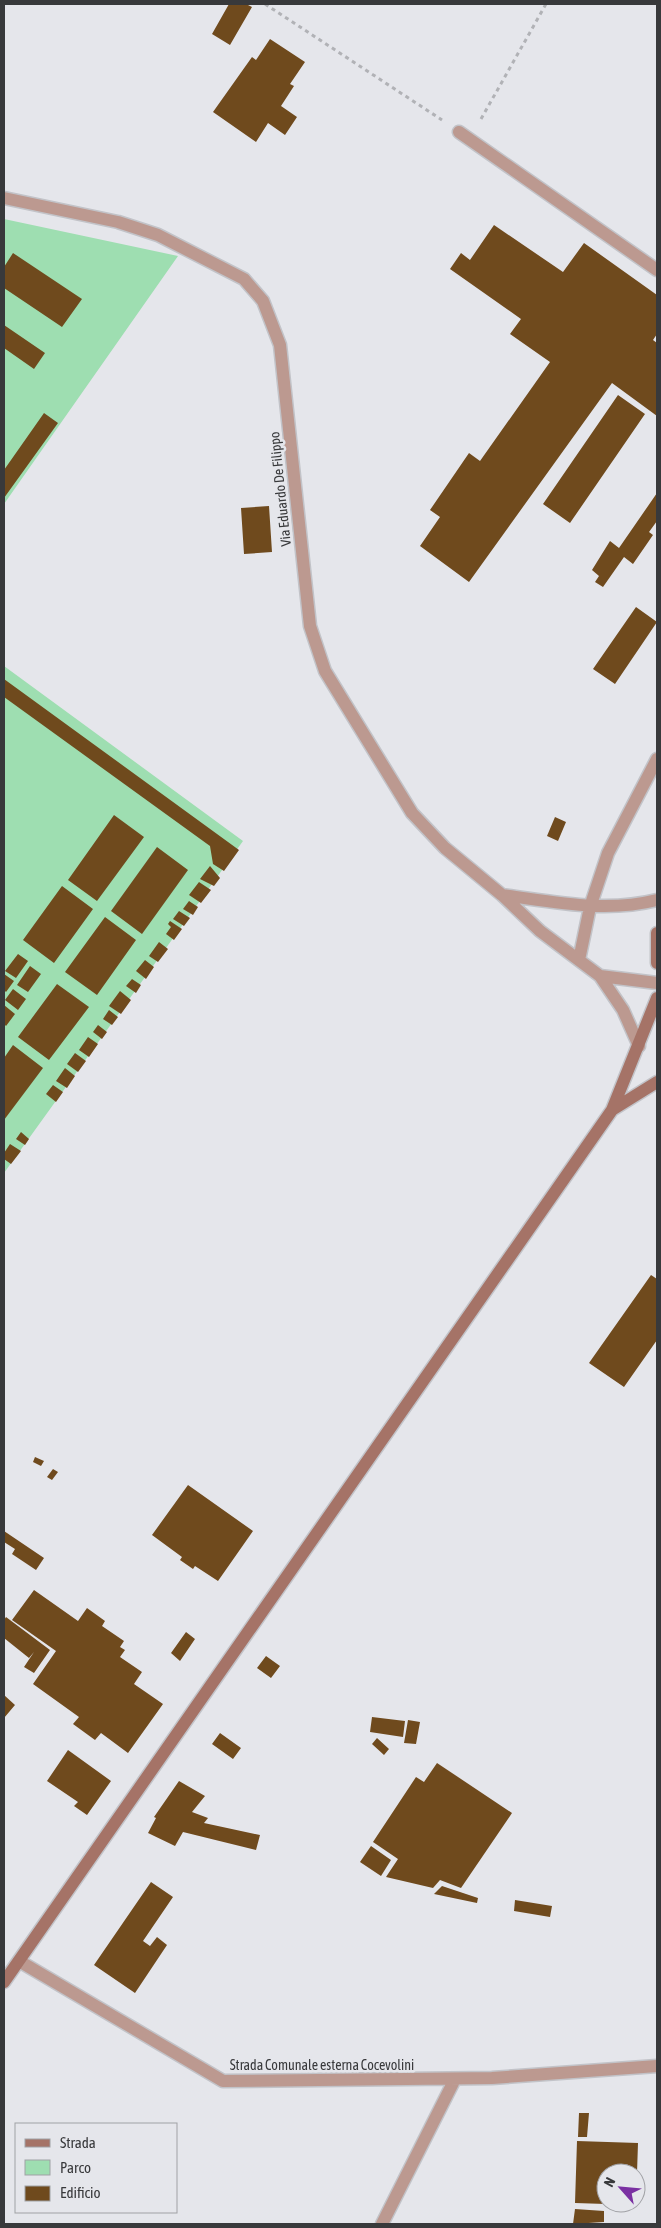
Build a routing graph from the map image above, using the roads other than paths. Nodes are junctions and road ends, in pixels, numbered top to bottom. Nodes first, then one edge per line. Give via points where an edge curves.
1 (464, 136) road end
2 (4, 198) edge
3 (657, 270) edge
4 (657, 759) edge
5 (502, 895) junction
6 (657, 900) edge
7 (590, 907) junction
8 (657, 933) edge
9 (579, 960) junction
10 (657, 963) edge
11 (600, 976) junction
12 (657, 983) edge
13 (657, 998) edge
14 (639, 1046) junction
15 (657, 1082) edge
16 (612, 1110) junction
17 (19, 1961) junction
18 (4, 1982) edge
19 (657, 2066) edge
20 (455, 2079) junction
21 (382, 2224) edge

1 - 3 street
2 - 5 street, Via Eduardo De Filippo via 118,222 158,235 244,279 263,300 280,345 310,626 325,671 412,813 445,848
4 - 7 street via 608,853
5 - 7 street
5 - 9 street, Via Eduardo De Filippo via 540,931
6 - 7 street via 632,906
7 - 9 street
8 - 10 main road
9 - 11 street, Via Eduardo De Filippo
11 - 12 street
11 - 14 street via 623,1010
13 - 14 main road
14 - 16 main road
15 - 16 main road
16 - 17 main road
17 - 18 main road
17 - 20 street, Strada Comunale esterna Cocevolini via 223,2081
19 - 20 street, Strada Comunale esterna Cocevolini
20 - 21 street

